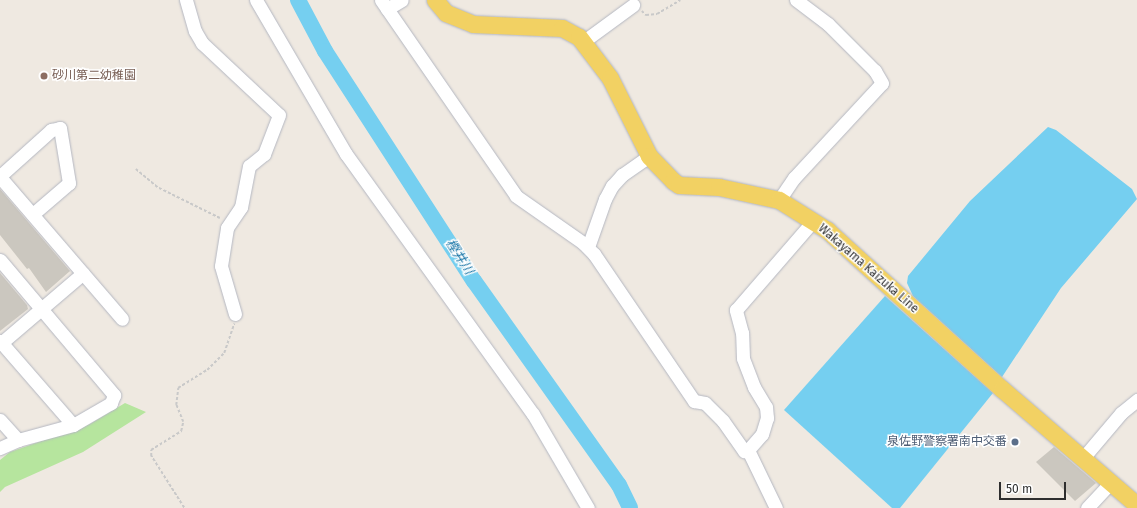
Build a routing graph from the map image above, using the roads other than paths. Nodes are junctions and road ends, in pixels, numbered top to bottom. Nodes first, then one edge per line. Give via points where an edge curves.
1 (186, 0) edge
2 (256, 0) edge
3 (402, 0) edge
4 (435, 0) edge
5 (796, 0) edge
6 (384, 4) edge
7 (634, 5) road end
8 (584, 41) junction
9 (650, 156) junction
10 (0, 176) edge
11 (779, 200) junction
12 (33, 214) junction
13 (813, 221) junction
14 (588, 248) junction
15 (0, 260) edge
16 (83, 273) junction
17 (41, 308) junction
18 (235, 314) road end
19 (122, 319) dead end
20 (0, 342) edge
21 (1137, 400) edge
22 (0, 420) edge
23 (73, 426) junction
24 (18, 440) junction
25 (0, 448) edge
26 (748, 450) junction
27 (1083, 458) junction
28 (1111, 482) junction
29 (1137, 505) edge
30 (588, 508) edge
31 (776, 508) edge
32 (1087, 508) edge

1 - 18 street via 195,31 202,43 279,115 264,154 249,166 241,207 227,228 221,266
2 - 30 street via 346,154 533,414
3 - 6 street
4 - 8 main road, Wakayama Kaizuka Line via 446,13 467,23 562,28
5 - 11 street via 828,24 875,71 882,83 794,178
6 - 14 street via 516,196
7 - 8 street
8 - 9 main road, Wakayama Kaizuka Line via 610,78
9 - 11 main road, Wakayama Kaizuka Line via 679,185 719,187
9 - 14 street via 622,174 612,186
10 - 12 street
10 - 12 street via 51,130 60,128 69,183
11 - 13 main road, Wakayama Kaizuka Line
12 - 16 street
13 - 26 street via 736,310 742,333 743,358 751,380 766,407 767,418 762,434
13 - 27 main road, Wakayama Kaizuka Line via 833,235 1008,394
14 - 26 street via 694,401 705,403 723,421 744,450
15 - 17 street
16 - 17 street
16 - 19 street
17 - 20 street
17 - 23 street via 114,395 110,403
20 - 23 street
21 - 27 street via 1121,413
22 - 24 street
23 - 24 street
24 - 25 street
26 - 31 street
27 - 28 main road, Wakayama Kaizuka Line
28 - 29 main road, Wakayama Kaizuka Line
28 - 32 street

